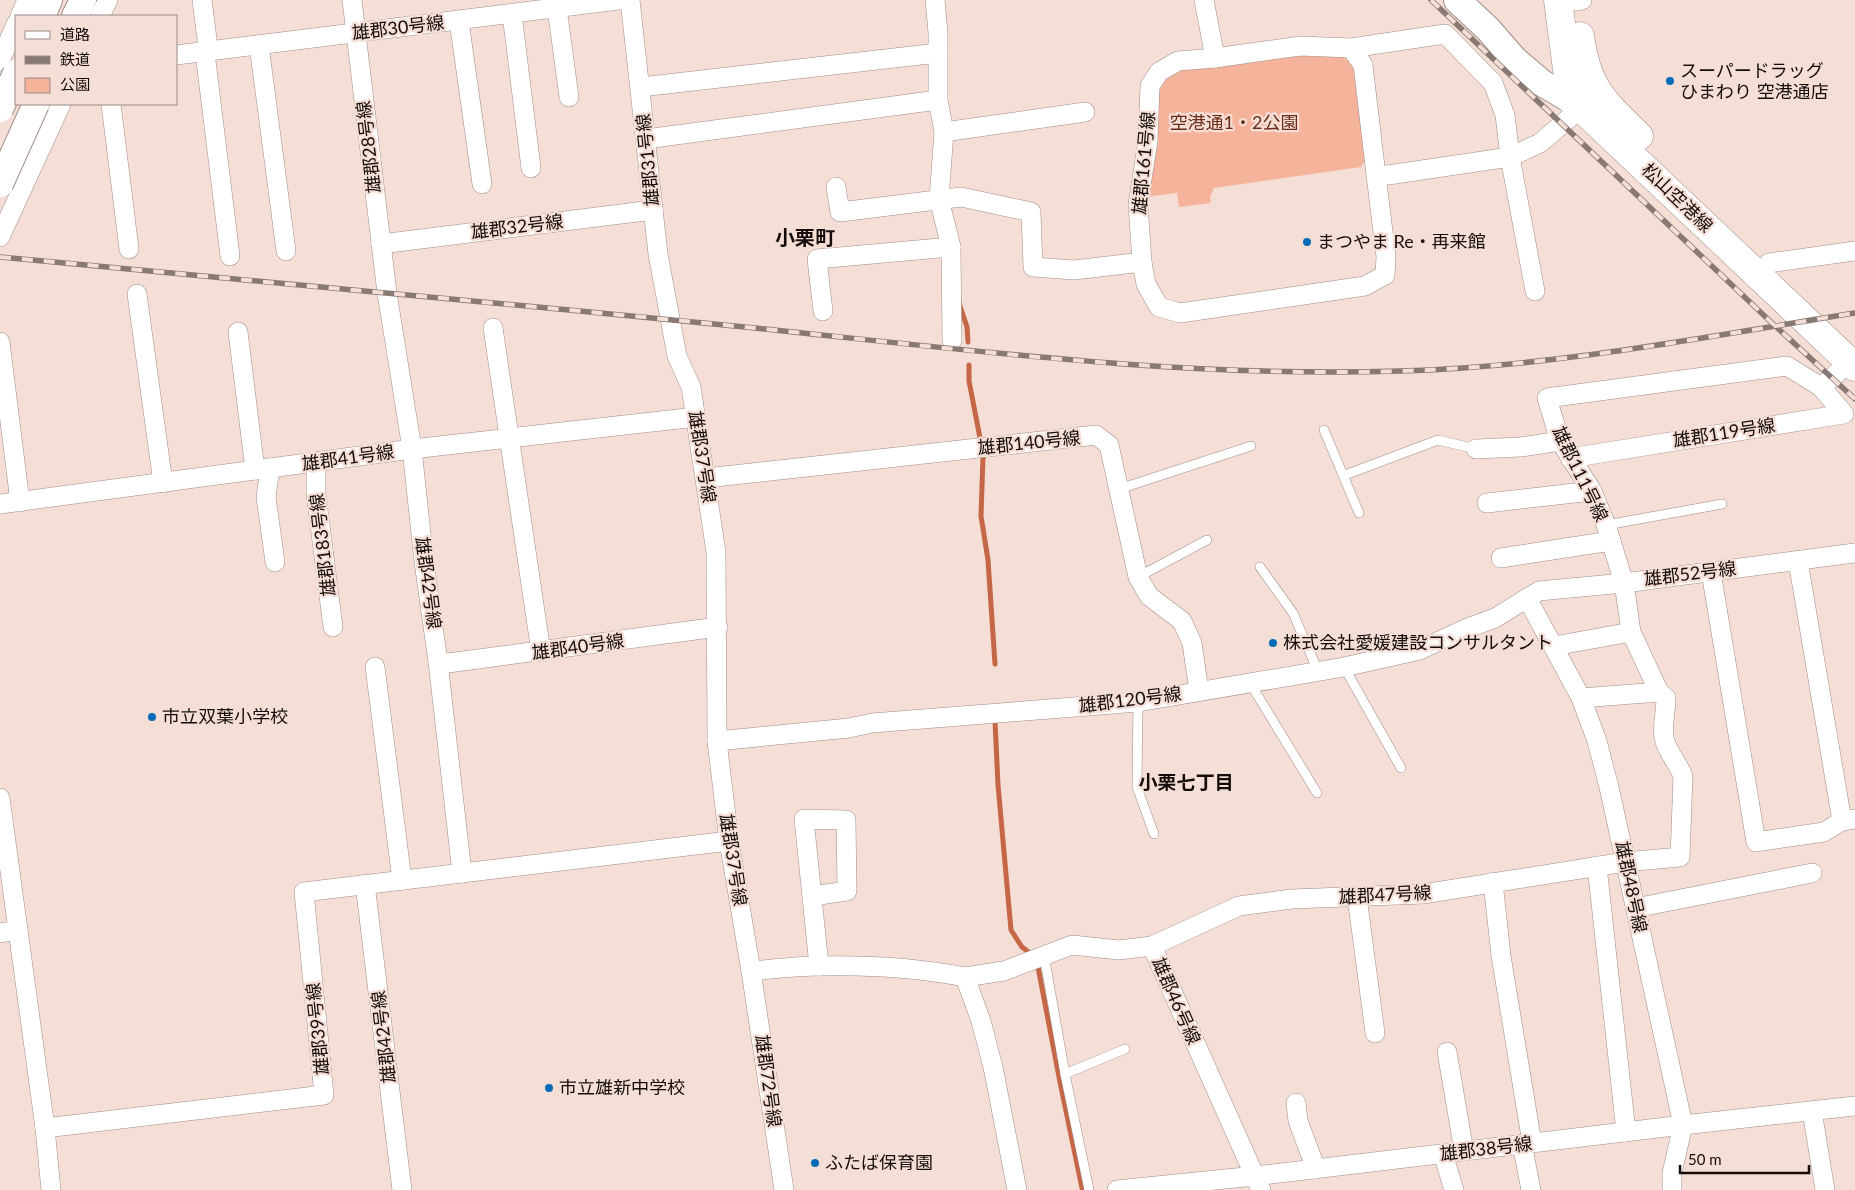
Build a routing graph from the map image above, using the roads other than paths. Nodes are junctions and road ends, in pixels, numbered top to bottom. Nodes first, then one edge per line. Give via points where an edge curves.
1 (27, 0) edge
2 (49, 0) edge
3 (202, 0) edge
4 (352, 0) edge
5 (619, 0) edge
6 (630, 0) edge
7 (935, 0) edge
8 (1204, 0) edge
9 (1457, 0) edge
10 (1569, 1) edge
11 (551, 6) edge
12 (512, 14) junction
13 (20, 15) edge
14 (42, 15) edge
15 (459, 21) junction
16 (15, 26) edge
17 (356, 33) junction
18 (259, 45) junction
19 (1352, 48) junction
20 (206, 51) junction
21 (938, 53) junction
22 (178, 55) edge
23 (1215, 58) junction
24 (0, 61) edge
25 (15, 75) edge
26 (1574, 85) junction
27 (641, 87) junction
28 (0, 95) edge
29 (569, 98) dead end
30 (938, 100) junction
31 (15, 102) edge
32 (26, 105) edge
33 (111, 105) edge
34 (0, 109) edge
35 (50, 109) edge
36 (1085, 112) dead end
37 (944, 132) junction
38 (646, 140) junction
39 (1510, 157) junction
40 (531, 168) dead end
41 (1376, 175) junction
42 (482, 184) dead end
43 (7, 187) edge
44 (836, 187) dead end
45 (939, 199) junction
46 (653, 210) junction
47 (0, 237) edge
48 (381, 244) junction
49 (951, 247) junction
50 (129, 249) dead end
51 (286, 251) dead end
52 (1855, 251) edge
53 (230, 256) dead end
54 (1142, 262) junction
55 (1761, 267) junction
56 (1535, 291) dead end
57 (387, 293) joint
58 (137, 294) dead end
59 (823, 311) dead end
60 (671, 320) joint
61 (493, 328) dead end
62 (238, 332) dead end
63 (952, 340) dead end
64 (0, 342) edge
65 (1854, 357) edge
66 (1821, 387) junction
67 (696, 417) junction
68 (1324, 430) dead end
69 (510, 438) junction
70 (1560, 441) junction
71 (1250, 446) dead end
72 (412, 449) junction
73 (1476, 450) joint
74 (1570, 458) junction
75 (316, 462) junction
76 (262, 469) junction
77 (1345, 475) junction
78 (706, 478) junction
79 (163, 482) junction
80 (1119, 489) junction
81 (1592, 492) junction
82 (20, 502) junction
83 (0, 504) edge
84 (1487, 504) dead end
85 (1722, 504) dead end
86 (1359, 513) dead end
87 (1608, 533) junction
88 (1207, 540) dead end
89 (1855, 553) edge
90 (1501, 558) dead end
91 (1798, 561) junction
92 (275, 562) dead end
93 (1260, 567) dead end
94 (1712, 572) junction
95 (1138, 577) junction
96 (1624, 583) junction
97 (1527, 598) junction
98 (333, 627) dead end
99 (718, 627) junction
100 (1631, 632) junction
101 (1554, 646) junction
102 (541, 652) junction
103 (438, 662) junction
104 (375, 667) dead end
105 (1344, 667) junction
106 (1318, 671) junction
107 (1249, 683) junction
108 (1199, 691) junction
109 (1659, 692) junction
110 (1581, 698) junction
111 (1138, 702) junction
112 (717, 740) junction
113 (1401, 768) dead end
114 (1316, 793) dead end
115 (0, 798) edge
116 (1849, 820) edge
117 (1154, 834) dead end
118 (729, 841) junction
119 (1625, 862) junction
120 (1597, 866) junction
121 (462, 873) junction
122 (1812, 873) dead end
123 (402, 880) junction
124 (1493, 882) junction
125 (365, 884) junction
126 (812, 896) dead end
127 (1357, 897) junction
128 (1635, 908) junction
129 (9, 931) edge
130 (1152, 946) junction
131 (1044, 955) junction
132 (819, 966) junction
133 (751, 971) junction
134 (965, 977) junction
135 (1375, 1034) dead end
136 (1125, 1049) dead end
137 (1447, 1052) dead end
138 (1065, 1074) junction
139 (1296, 1103) dead end
140 (1855, 1106) edge
141 (1812, 1111) junction
142 (1683, 1125) junction
143 (44, 1128) junction
144 (1626, 1132) junction
145 (1527, 1144) junction
146 (1464, 1151) junction
147 (1443, 1154) junction
148 (1316, 1169) junction
149 (1258, 1183) edge
150 (51, 1190) edge
151 (402, 1190) edge
152 (784, 1190) edge
153 (1017, 1190) edge
154 (1090, 1190) edge
155 (1117, 1190) edge
156 (1454, 1190) edge
157 (1531, 1190) edge
158 (1672, 1190) edge
159 (1825, 1190) edge

1 - 13 street
2 - 14 street
3 - 20 street
4 - 17 street, 雄郡28号線
5 - 11 street, 雄郡30号線
6 - 27 street, 雄郡31号線
7 - 21 street
8 - 23 street
9 - 26 street via 1515,60
10 - 26 main road
10 - 26 main road, 松山空港線 via 1588,73
11 - 12 street, 雄郡30号線
11 - 29 street
12 - 15 street, 雄郡30号線
12 - 40 street
15 - 17 street, 雄郡30号線
15 - 42 street
16 - 24 street
17 - 18 street, 雄郡30号線
17 - 48 street, 雄郡28号線
18 - 20 street, 雄郡30号線
18 - 51 street
19 - 23 street, 雄郡161号線 via 1300,46
19 - 39 street via 1445,34 1493,83 1505,115
19 - 41 street, 雄郡161号線 via 1363,65
20 - 22 street, 雄郡30号線
20 - 53 street
21 - 27 street
21 - 30 street
23 - 54 street, 雄郡161号線 via 1178,61 1159,72 1150,86 1148,141 1138,204
25 - 34 street, bridge
26 - 39 street via 1540,143
26 - 55 main road, 松山空港線
27 - 38 street, 雄郡31号線
28 - 31 street
30 - 37 street
30 - 38 street
32 - 35 street
33 - 50 street
35 - 43 street, bridge
36 - 37 street
37 - 45 street
38 - 46 street, 雄郡31号線
39 - 41 street via 1388,176
39 - 56 street
41 - 54 street, 雄郡161号線 via 1386,256 1384,275 1365,286 1180,313 1159,307 1146,284
43 - 47 street
44 - 45 street via 840,212
45 - 49 street
45 - 54 street via 961,197 1031,212 1033,267 1074,270
46 - 48 street, 雄郡32号線
46 - 60 street, 雄郡31号線
48 - 57 street, 雄郡28号線
49 - 59 street via 817,259
49 - 63 street
52 - 55 street
55 - 65 main road, 松山空港線
57 - 72 street, 雄郡42号線
58 - 79 street
60 - 67 street, 雄郡37号線 via 677,356 691,387
61 - 69 street
62 - 76 street
64 - 82 street
65 - 66 street
66 - 70 street, 雄郡111号線 via 1787,366 1547,398
66 - 74 street, 雄郡119号線 via 1844,414
67 - 69 street, 雄郡41号線
67 - 78 street, 雄郡37号線
68 - 77 lane
69 - 72 street, 雄郡41号線
69 - 102 street
70 - 73 street
70 - 74 street, 雄郡111号線
71 - 80 lane
72 - 75 street, 雄郡41号線
72 - 103 street, 雄郡42号線
73 - 77 lane via 1438,440
74 - 81 street, 雄郡111号線
75 - 76 street, 雄郡41号線
75 - 98 street, 雄郡183号線 via 316,494
76 - 79 street, 雄郡41号線
76 - 92 street
77 - 86 lane
78 - 80 street, 雄郡140号線 via 1096,435 1109,445
78 - 99 street, 雄郡37号線 via 716,552
79 - 82 street, 雄郡41号線
80 - 95 street, 雄郡140号線
81 - 84 street
81 - 87 street, 雄郡111号線
82 - 83 street, 雄郡41号線
85 - 87 lane
87 - 90 street
87 - 96 street, 雄郡111号線
88 - 95 lane
89 - 91 street, 雄郡52号線
91 - 94 street, 雄郡52号線
91 - 116 street
93 - 106 lane via 1293,613
94 - 96 street, 雄郡52号線
94 - 116 street via 1756,842 1824,832
95 - 108 street, 雄郡140号線 via 1149,596 1182,621 1192,643
96 - 97 street, 雄郡52号線 via 1539,591
96 - 100 street, 雄郡111号線
97 - 101 street, 雄郡48号線
97 - 105 street, 雄郡120号線 via 1495,618 1420,650
99 - 102 street, 雄郡40号線
99 - 112 street, 雄郡37号線
100 - 101 street
100 - 109 street, 雄郡111号線
101 - 110 street, 雄郡48号線
102 - 103 street, 雄郡40号線 via 448,664
103 - 121 street, 雄郡42号線
104 - 123 street
105 - 106 street, 雄郡120号線
105 - 113 lane
106 - 107 street, 雄郡120号線
107 - 108 street, 雄郡120号線
107 - 114 lane
108 - 111 street, 雄郡120号線
109 - 110 street
109 - 119 street, 雄郡111号線 via 1666,698 1664,737 1667,748 1683,776 1680,857
110 - 119 street, 雄郡48号線 via 1597,740
111 - 112 street, 雄郡120号線 via 872,723
111 - 117 lane via 1137,787
112 - 118 street, 雄郡37号線
115 - 129 street
118 - 121 street, 雄郡39号線
118 - 133 street, 雄郡37号線
119 - 120 street, 雄郡47号線
119 - 128 street, 雄郡48号線
120 - 124 street, 雄郡47号線
120 - 144 street
121 - 123 street, 雄郡39号線
122 - 128 street
123 - 125 street, 雄郡39号線
124 - 127 street, 雄郡47号線 via 1423,894
124 - 145 street
125 - 143 street, 雄郡39号線 via 304,892 324,1095
125 - 151 street, 雄郡42号線
126 - 132 street
127 - 130 street, 雄郡47号線 via 1292,899 1239,906
127 - 135 street
128 - 142 street, 雄郡48号線
129 - 143 street
130 - 131 street, 雄郡46号線 via 1119,950 1072,946
130 - 149 street, 雄郡46号線
131 - 134 street, 雄郡46号線 via 1004,971
131 - 138 lane
132 - 133 street
132 - 134 street via 888,967
133 - 152 street, 雄郡72号線
134 - 153 street via 993,1067
136 - 138 lane
137 - 146 street
138 - 154 lane
139 - 148 street via 1298,1121
140 - 141 street, 雄郡38号線
141 - 142 street, 雄郡38号線
141 - 159 street
142 - 144 street, 雄郡38号線
142 - 158 street, 雄郡48号線 via 1672,1173
143 - 150 street
144 - 145 street, 雄郡38号線
145 - 146 street, 雄郡38号線
145 - 157 street
146 - 147 street, 雄郡38号線
147 - 148 street, 雄郡38号線
147 - 156 street
148 - 149 street, 雄郡38号線
149 - 155 street, 雄郡38号線

